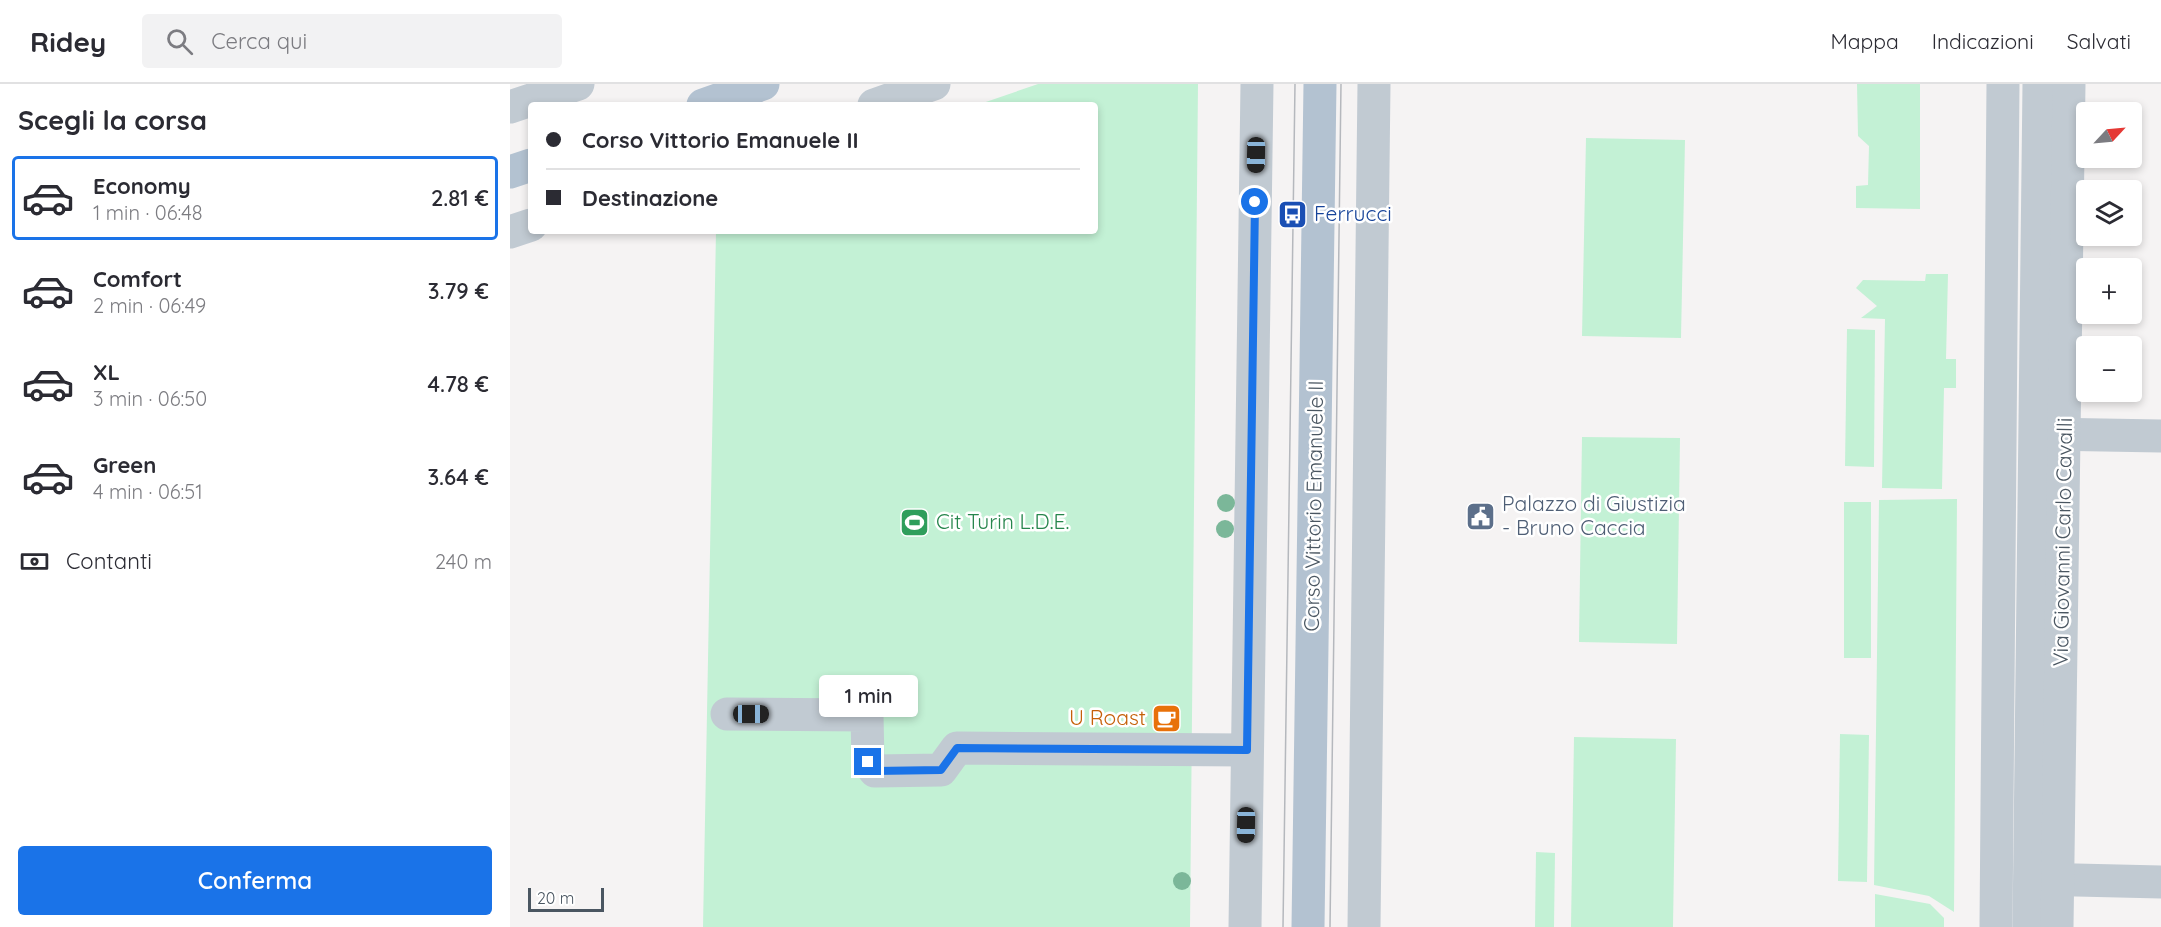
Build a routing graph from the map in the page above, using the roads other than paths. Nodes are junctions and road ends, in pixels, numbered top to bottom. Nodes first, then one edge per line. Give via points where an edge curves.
1 (578, 84) edge
2 (763, 84) edge
3 (934, 84) edge
4 (1257, 84) edge
5 (1320, 84) edge
6 (1374, 84) edge
7 (2003, 84) edge
8 (2039, 84) edge
9 (2069, 84) edge
10 (712, 102) edge
11 (883, 102) edge
12 (510, 107) edge
13 (528, 166) edge
14 (510, 172) edge
15 (528, 226) edge
16 (510, 232) edge
17 (2037, 254) junction
18 (2003, 255) junction
19 (2050, 434) junction
20 (2161, 436) edge
21 (2001, 509) junction
22 (2034, 509) junction
23 (1999, 688) junction
24 (2031, 693) junction
25 (727, 714) dead end
26 (1247, 750) junction
27 (2043, 880) junction
28 (2161, 882) edge
29 (1245, 927) edge
30 (1308, 927) edge
31 (1364, 927) edge
32 (1996, 927) edge
33 (2029, 927) edge
34 (2057, 927) edge

1 - 12 street
2 - 10 main road
3 - 11 street
4 - 26 street
5 - 30 main road, Corso Vittorio Emanuele II
6 - 31 street
7 - 18 street
8 - 17 street, Via Giovanni Carlo Cavalli
9 - 19 street, Via Giovanni Carlo Cavalli
13 - 14 main road
15 - 16 street
17 - 18 street
17 - 19 street, Via Giovanni Carlo Cavalli
18 - 21 street
19 - 20 street
19 - 22 street, Via Giovanni Carlo Cavalli
19 - 27 street, Via Giovanni Carlo Cavalli
21 - 22 street
21 - 23 street
22 - 24 street, Via Giovanni Carlo Cavalli
23 - 24 street
23 - 32 street
24 - 27 street, Via Giovanni Carlo Cavalli
25 - 26 street via 867,715 868,762 875,771 941,770 957,748
26 - 29 street
27 - 28 street
27 - 33 street, Via Giovanni Carlo Cavalli
27 - 34 street, Via Giovanni Carlo Cavalli

